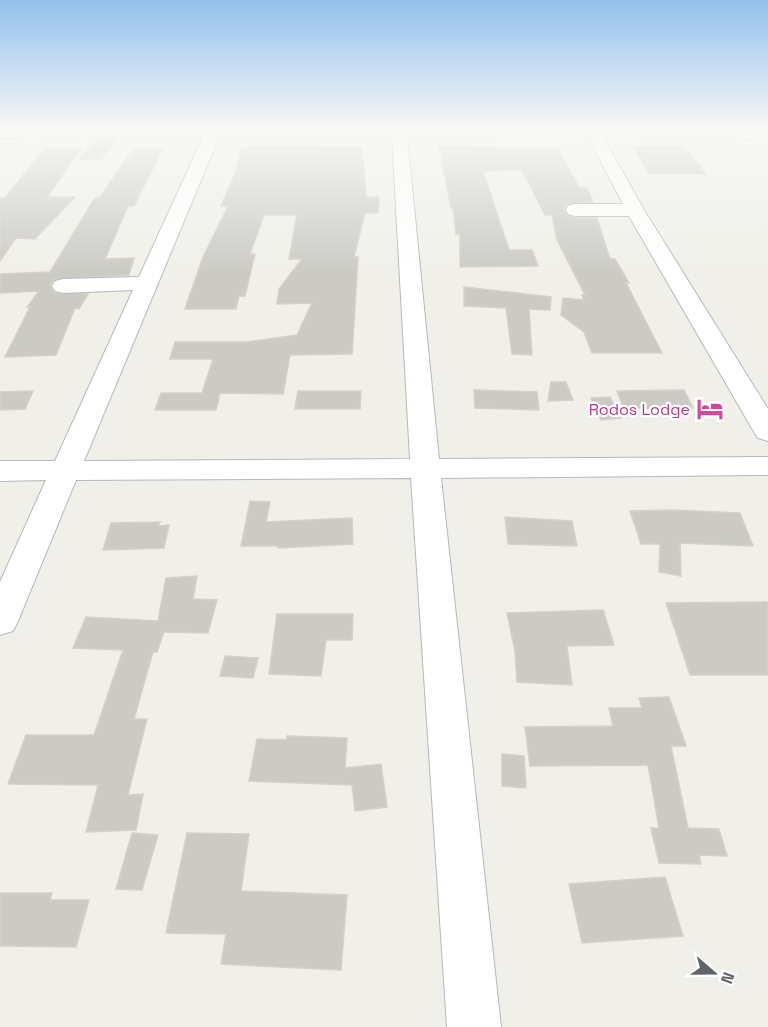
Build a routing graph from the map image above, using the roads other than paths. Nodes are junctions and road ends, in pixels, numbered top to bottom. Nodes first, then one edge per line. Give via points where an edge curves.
1 (193, 178) edge
2 (403, 178) edge
3 (618, 178) edge
4 (576, 210) dead end
5 (635, 210) junction
6 (147, 283) junction
7 (63, 286) dead end
8 (768, 432) edge
9 (768, 466) edge
10 (425, 468) junction
11 (0, 471) edge
12 (67, 471) junction
13 (0, 621) edge
14 (474, 1027) edge

1 - 6 street
2 - 10 street
3 - 5 street
4 - 5 street
5 - 8 street
6 - 7 street
6 - 12 street
9 - 10 street
10 - 12 street
10 - 14 street
11 - 12 street
12 - 13 street

